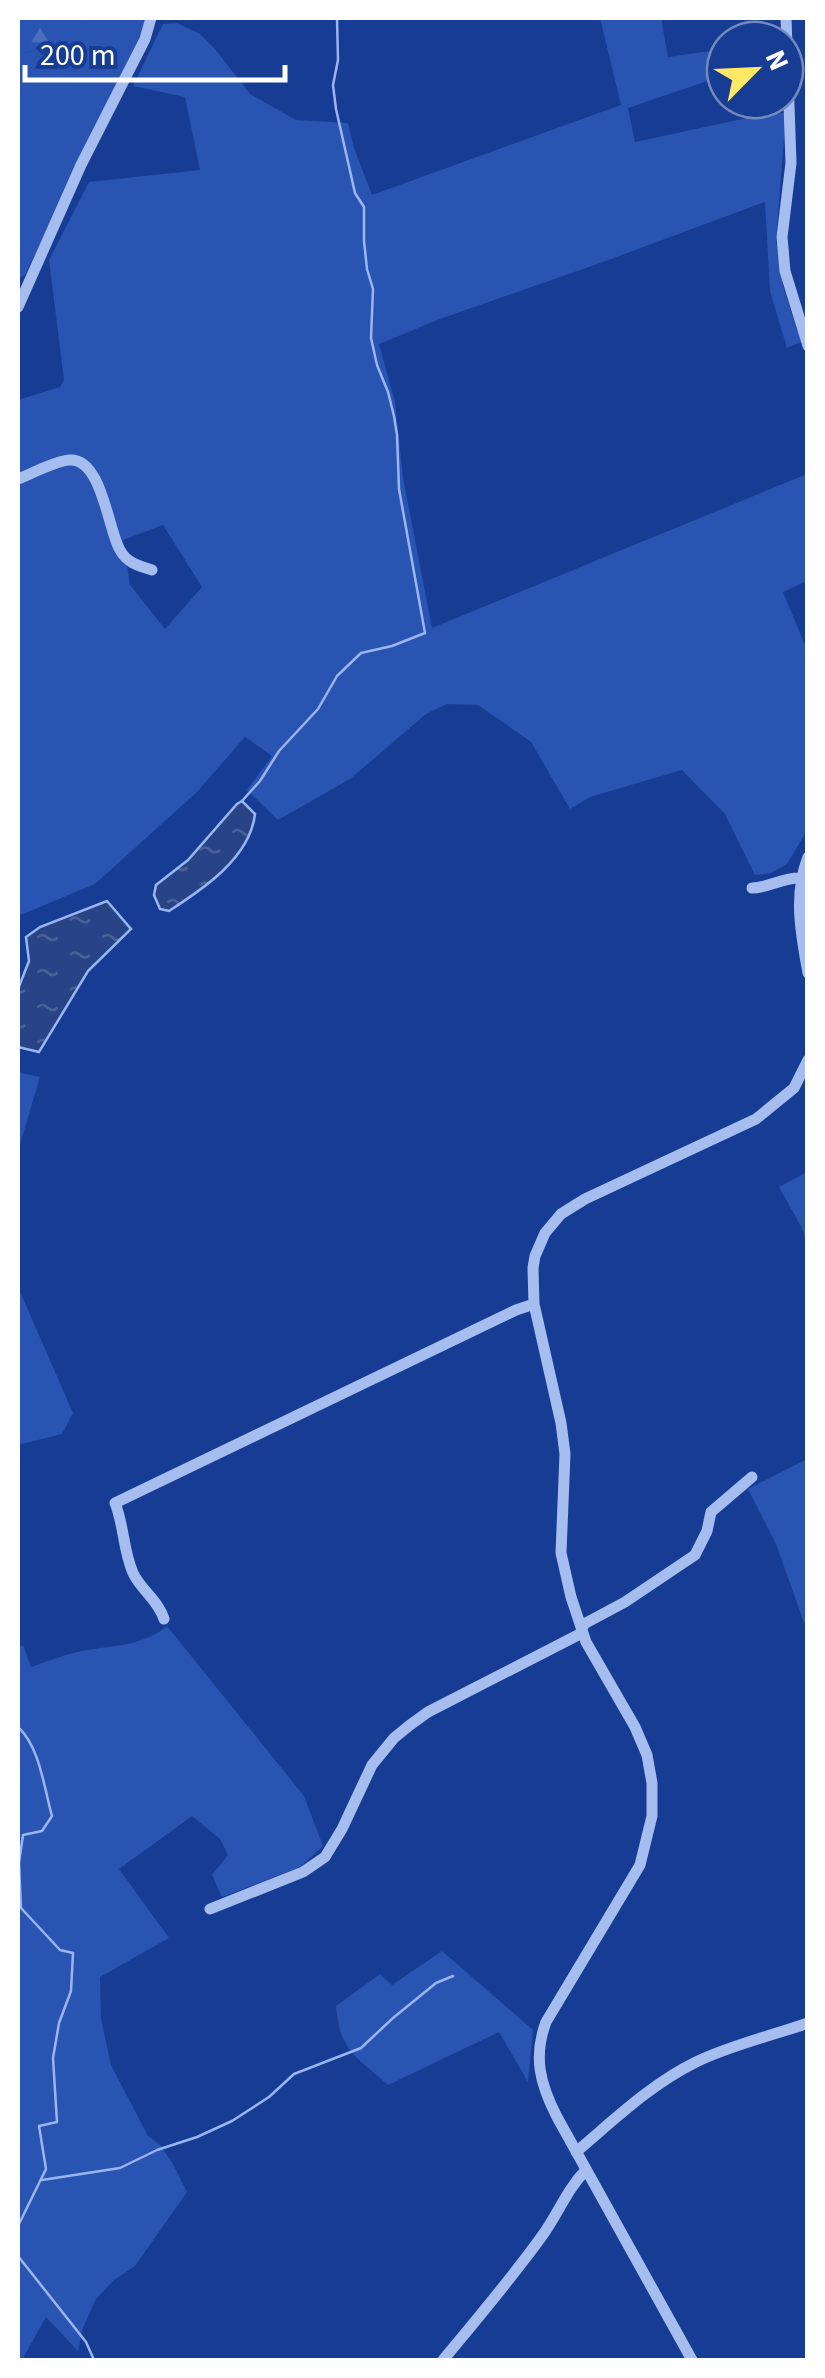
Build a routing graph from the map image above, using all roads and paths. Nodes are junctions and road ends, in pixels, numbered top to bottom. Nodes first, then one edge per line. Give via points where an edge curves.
1 (151, 18) edge
2 (786, 18) edge
3 (18, 308) edge
4 (808, 346) edge
5 (18, 479) edge
6 (152, 570) dead end
7 (808, 857) edge
8 (801, 878) junction
9 (752, 888) dead end
10 (808, 973) edge
11 (808, 1060) edge
12 (534, 1304) junction
13 (752, 1477) dead end
14 (164, 1619) dead end
15 (582, 1630) junction
16 (210, 1909) dead end
17 (808, 2022) edge
18 (576, 2152) junction
19 (586, 2170) junction
20 (443, 2360) edge
21 (692, 2360) edge

1 - 3 street
2 - 4 street via 791,164 782,237
5 - 6 street via 78,461 99,486 120,551
7 - 8 street
8 - 9 street
8 - 10 street
11 - 12 street via 794,1088 756,1119 561,1214 535,1256
12 - 14 street via 115,1503 134,1576
12 - 15 street via 565,1454 561,1553
13 - 15 street via 711,1512 695,1555
15 - 16 street via 402,1731 372,1765 318,1864
15 - 18 street via 646,1754 652,1816 640,1865 552,2011 540,2043 542,2086
17 - 18 street via 682,2069
18 - 19 street
19 - 20 street
19 - 21 street

